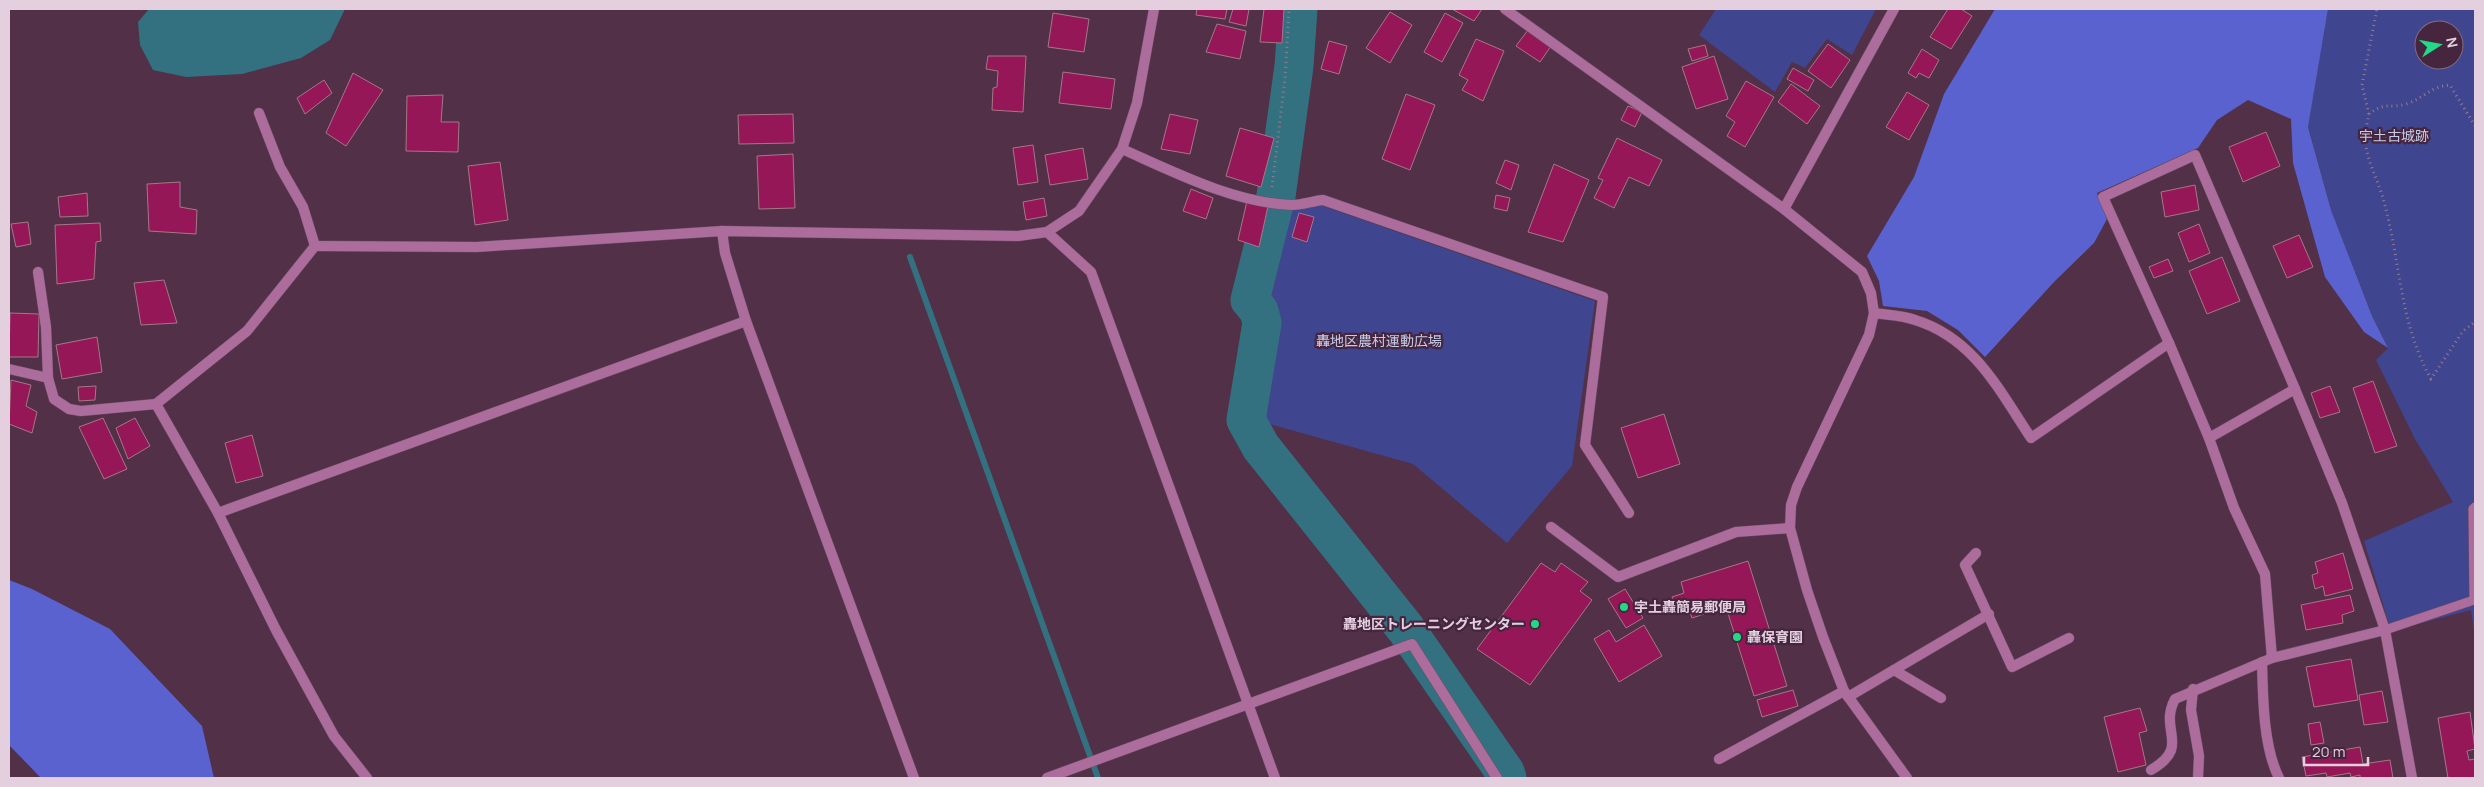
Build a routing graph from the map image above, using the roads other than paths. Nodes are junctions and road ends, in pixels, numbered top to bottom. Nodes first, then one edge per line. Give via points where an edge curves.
1 (1154, 9) edge
2 (1504, 9) edge
3 (1894, 9) edge
4 (259, 113) dead end
5 (1122, 149) junction
6 (1784, 209) junction
7 (722, 231) junction
8 (1047, 232) junction
9 (315, 246) junction
10 (38, 272) dead end
11 (1874, 313) junction
12 (746, 321) junction
13 (2170, 343) junction
14 (9, 369) edge
15 (48, 378) junction
16 (2295, 389) junction
17 (156, 404) junction
18 (2209, 438) junction
19 (2475, 507) edge
20 (218, 512) junction
21 (1629, 513) dead end
22 (1551, 527) dead end
23 (1790, 528) junction
24 (1976, 553) dead end
25 (1989, 614) junction
26 (2385, 630) junction
27 (2068, 638) dead end
28 (2267, 660) junction
29 (1894, 670) junction
30 (2193, 689) junction
31 (1846, 694) junction
32 (1941, 698) dead end
33 (1248, 704) junction
34 (1719, 759) dead end
35 (2150, 770) dead end
36 (367, 778) edge
37 (914, 778) edge
38 (1047, 778) edge
39 (1275, 778) edge
40 (1497, 778) edge
41 (1907, 778) edge
42 (2198, 778) edge
43 (2279, 778) edge
44 (2412, 778) edge

1 - 5 street via 1137,103
2 - 6 street
3 - 6 street
4 - 9 street via 280,167 303,207
5 - 8 street via 1079,211
5 - 21 street via 1210,187 1294,205 1323,200 1603,297 1586,445
6 - 11 street via 1862,272 1871,293
7 - 8 street via 1018,236
7 - 9 street via 477,248
7 - 12 street via 725,252
8 - 33 street via 1091,272
9 - 17 street via 247,331
10 - 15 street via 46,327
11 - 13 street via 1915,319 1948,334 1979,360 2031,438
11 - 23 street via 1869,335 1797,487 1791,506
12 - 20 street
12 - 37 street
13 - 16 street via 2103,197 2195,155
13 - 18 street
14 - 15 street
15 - 17 street via 54,399 68,409 81,411
16 - 18 street
16 - 26 street via 2342,503
17 - 20 street
18 - 28 street via 2234,508 2265,574
19 - 26 lane via 2474,600
20 - 36 street via 276,630 334,736
22 - 23 street via 1618,577 1736,532
23 - 31 street via 1807,590
24 - 25 street via 1965,565
25 - 27 street via 2012,667
25 - 29 street
26 - 28 street
26 - 44 street
28 - 30 street
28 - 43 street via 2264,699 2268,740
29 - 31 street
29 - 32 street
30 - 35 street via 2175,699 2169,711 2173,746 2166,760
30 - 42 street via 2191,710 2199,756
31 - 34 street
31 - 41 street
33 - 38 street
33 - 39 street
33 - 40 street via 1412,644

